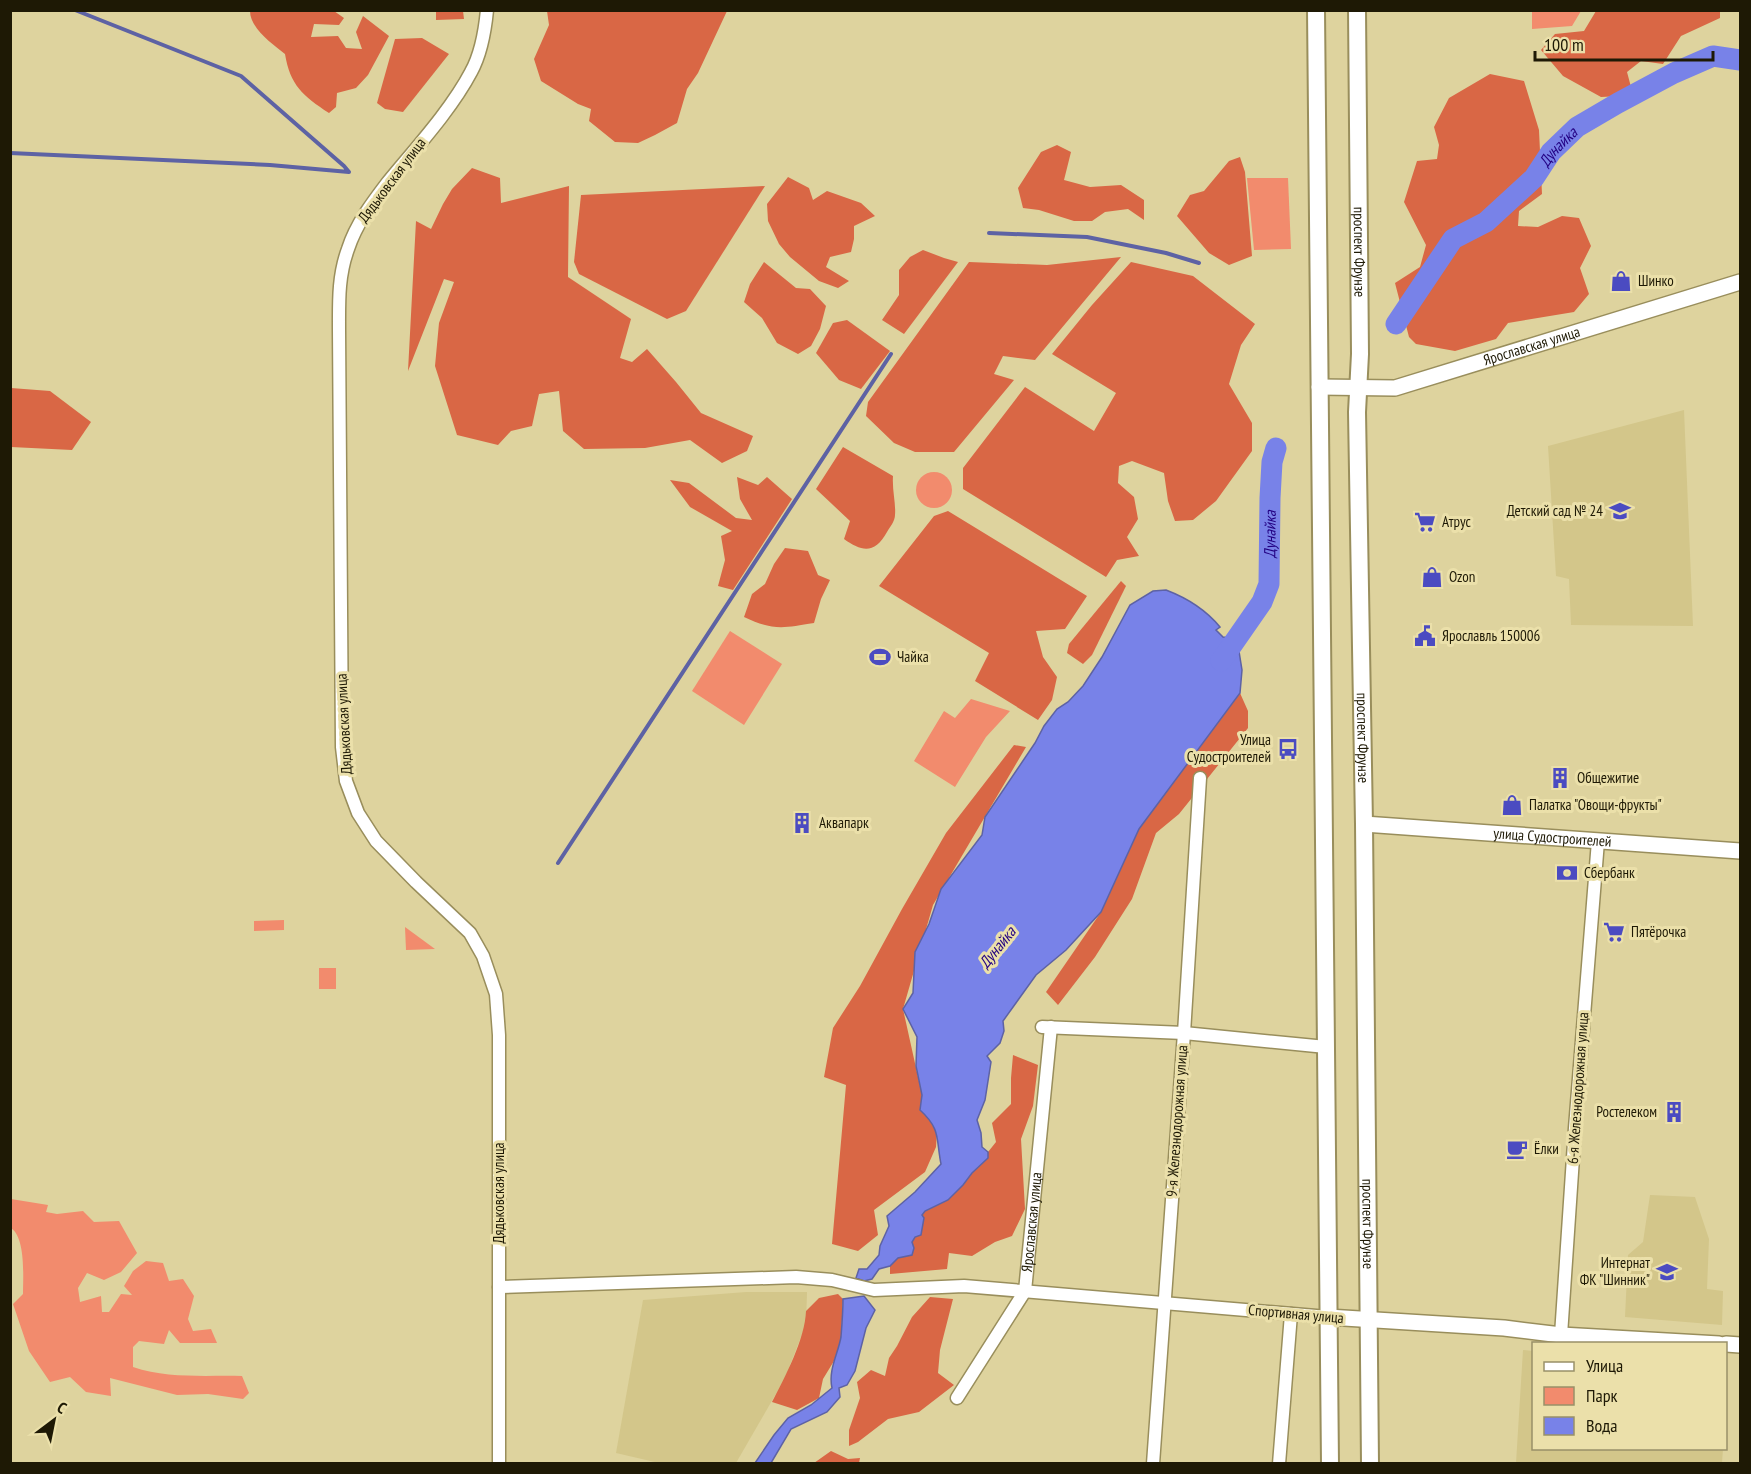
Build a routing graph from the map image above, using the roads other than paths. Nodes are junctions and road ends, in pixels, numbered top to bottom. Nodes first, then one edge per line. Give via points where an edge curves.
1 (487, 10) edge
2 (1316, 10) edge
3 (1357, 10) edge
4 (1740, 282) edge
5 (1319, 387) junction
6 (1359, 389) junction
7 (1200, 778) dead end
8 (1364, 824) junction
9 (1598, 841) junction
10 (1740, 851) edge
11 (1184, 1033) junction
12 (1326, 1047) junction
13 (499, 1287) junction
14 (1025, 1291) junction
15 (1164, 1303) junction
16 (1291, 1314) junction
17 (1328, 1317) junction
18 (1368, 1320) junction
19 (1561, 1335) junction
20 (1684, 1342) edge
21 (957, 1398) dead end
22 (499, 1464) edge
23 (1153, 1464) edge
24 (1279, 1464) edge
25 (1330, 1464) edge
26 (1370, 1464) edge

1 - 13 street, Дядьковская улица via 481,47 472,71 359,222 339,282 342,736 346,781 358,813 376,841 470,933 488,967 495,994 499,1047
2 - 5 main road
3 - 6 main road, проспект Фрунзе
4 - 6 street, Ярославская улица via 1395,388
5 - 6 street, Ярославская улица
5 - 12 main road
6 - 8 main road, проспект Фрунзе
7 - 11 street, 9-я Железнодорожная улица
8 - 9 street, улица Судостроителей
8 - 18 main road, проспект Фрунзе
9 - 10 street, улица Судостроителей
9 - 19 street, 6-я Железнодорожная улица
11 - 12 street
11 - 14 street, Ярославская улица via 1047,1027
11 - 15 street, 9-я Железнодорожная улица
12 - 17 main road
13 - 14 street, Спортивная улица via 796,1277 874,1290 964,1286
13 - 22 street, Дядьковская улица
14 - 15 street, Спортивная улица
14 - 21 street, Ярославская улица
15 - 16 street, Спортивная улица
15 - 23 street, 9-я Железнодорожная улица
16 - 17 street, Спортивная улица
16 - 24 street
17 - 18 street, Спортивная улица
17 - 25 main road
18 - 19 street, Спортивная улица
18 - 26 main road, проспект Фрунзе
19 - 20 street, Спортивная улица

